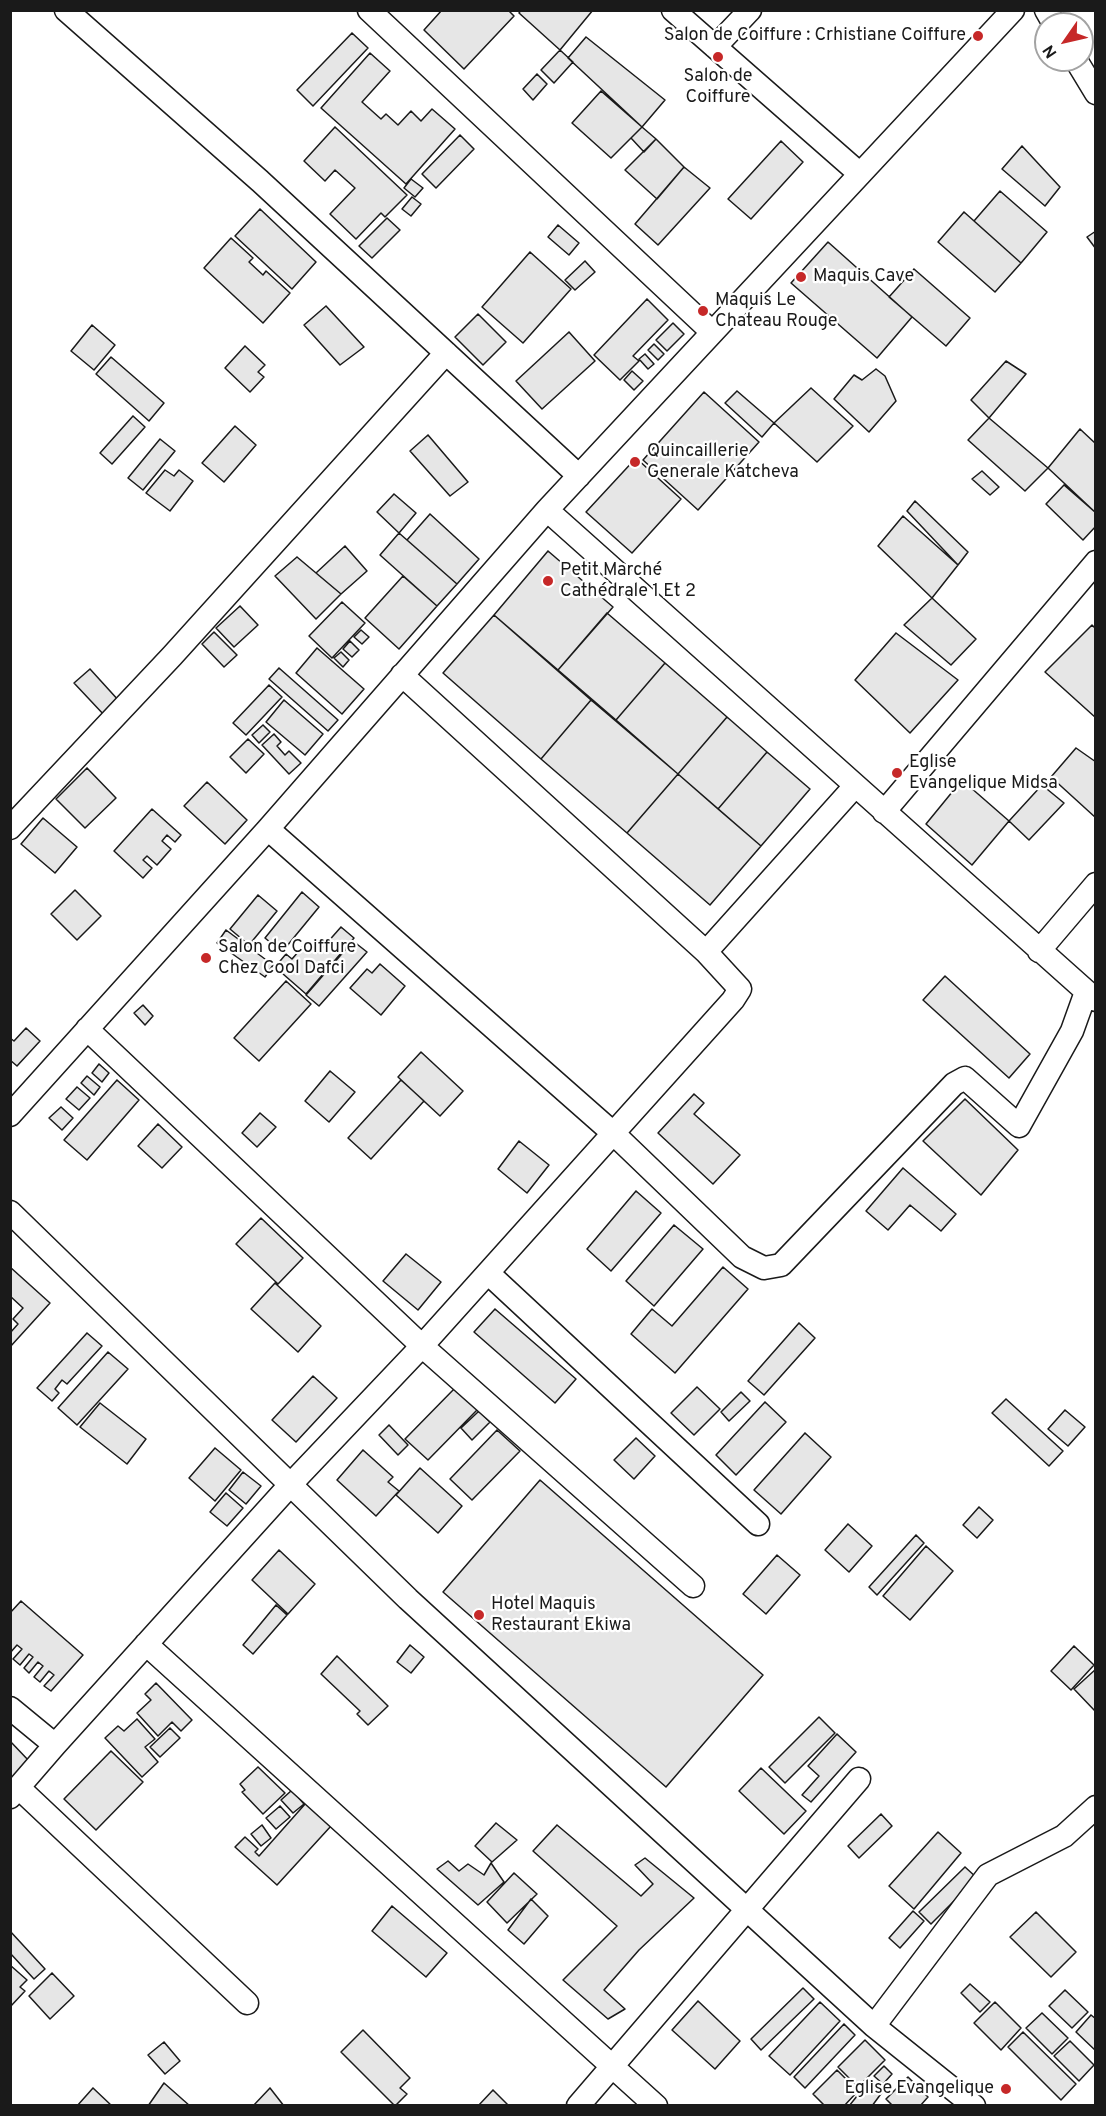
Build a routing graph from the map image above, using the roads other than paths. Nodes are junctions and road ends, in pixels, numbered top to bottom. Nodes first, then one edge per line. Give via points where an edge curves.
1 (66, 10) edge
2 (369, 10) edge
3 (673, 10) edge
4 (750, 10) edge
5 (1013, 10) edge
6 (715, 47) junction
7 (1083, 72) edge
8 (1095, 93) edge
9 (860, 174) junction
10 (712, 332) junction
11 (446, 353) junction
12 (579, 476) junction
13 (547, 510) junction
14 (1095, 562) edge
15 (402, 675) junction
16 (855, 786) junction
17 (884, 812) junction
18 (10, 828) edge
19 (268, 829) junction
20 (1095, 884) edge
21 (1039, 951) junction
22 (706, 952) junction
23 (1091, 996) edge
24 (87, 1029) junction
25 (10, 1115) edge
26 (613, 1133) junction
27 (10, 1212) edge
28 (488, 1273) junction
29 (422, 1346) junction
30 (291, 1484) junction
31 (758, 1524) dead end
32 (693, 1586) dead end
33 (146, 1644) junction
34 (10, 1708) edge
35 (55, 1744) junction
36 (860, 1779) dead end
37 (15, 1793) edge
38 (1095, 1807) edge
39 (748, 1910) junction
40 (247, 2003) dead end
41 (874, 2026) junction
42 (612, 2067) junction
43 (578, 2106) edge
44 (656, 2106) edge
45 (974, 2106) edge

1 - 11 street via 260,181
2 - 10 street
3 - 6 street
4 - 6 street
5 - 9 street
6 - 9 street
7 - 8 street
9 - 10 street
10 - 12 street
11 - 12 street
11 - 18 street via 172,657
12 - 13 street
13 - 15 street
13 - 16 street
14 - 17 street
15 - 19 street
15 - 22 street
16 - 17 street
16 - 22 street
17 - 21 street
19 - 24 street
19 - 26 street
20 - 21 street
21 - 23 street
22 - 26 street via 740,989
23 - 26 street via 1019,1126 965,1078 954,1084 781,1265 764,1268 742,1257
24 - 25 street
24 - 29 street
26 - 28 street
27 - 30 street
28 - 29 street
28 - 31 street
29 - 30 street
29 - 32 street
30 - 33 street
30 - 39 street via 408,1599
33 - 35 street
33 - 42 street
34 - 35 street
35 - 37 street
36 - 39 street
37 - 40 street
38 - 41 street via 1064,1836 988,1875
39 - 41 street
39 - 42 street
41 - 45 street
42 - 43 street
42 - 44 street

